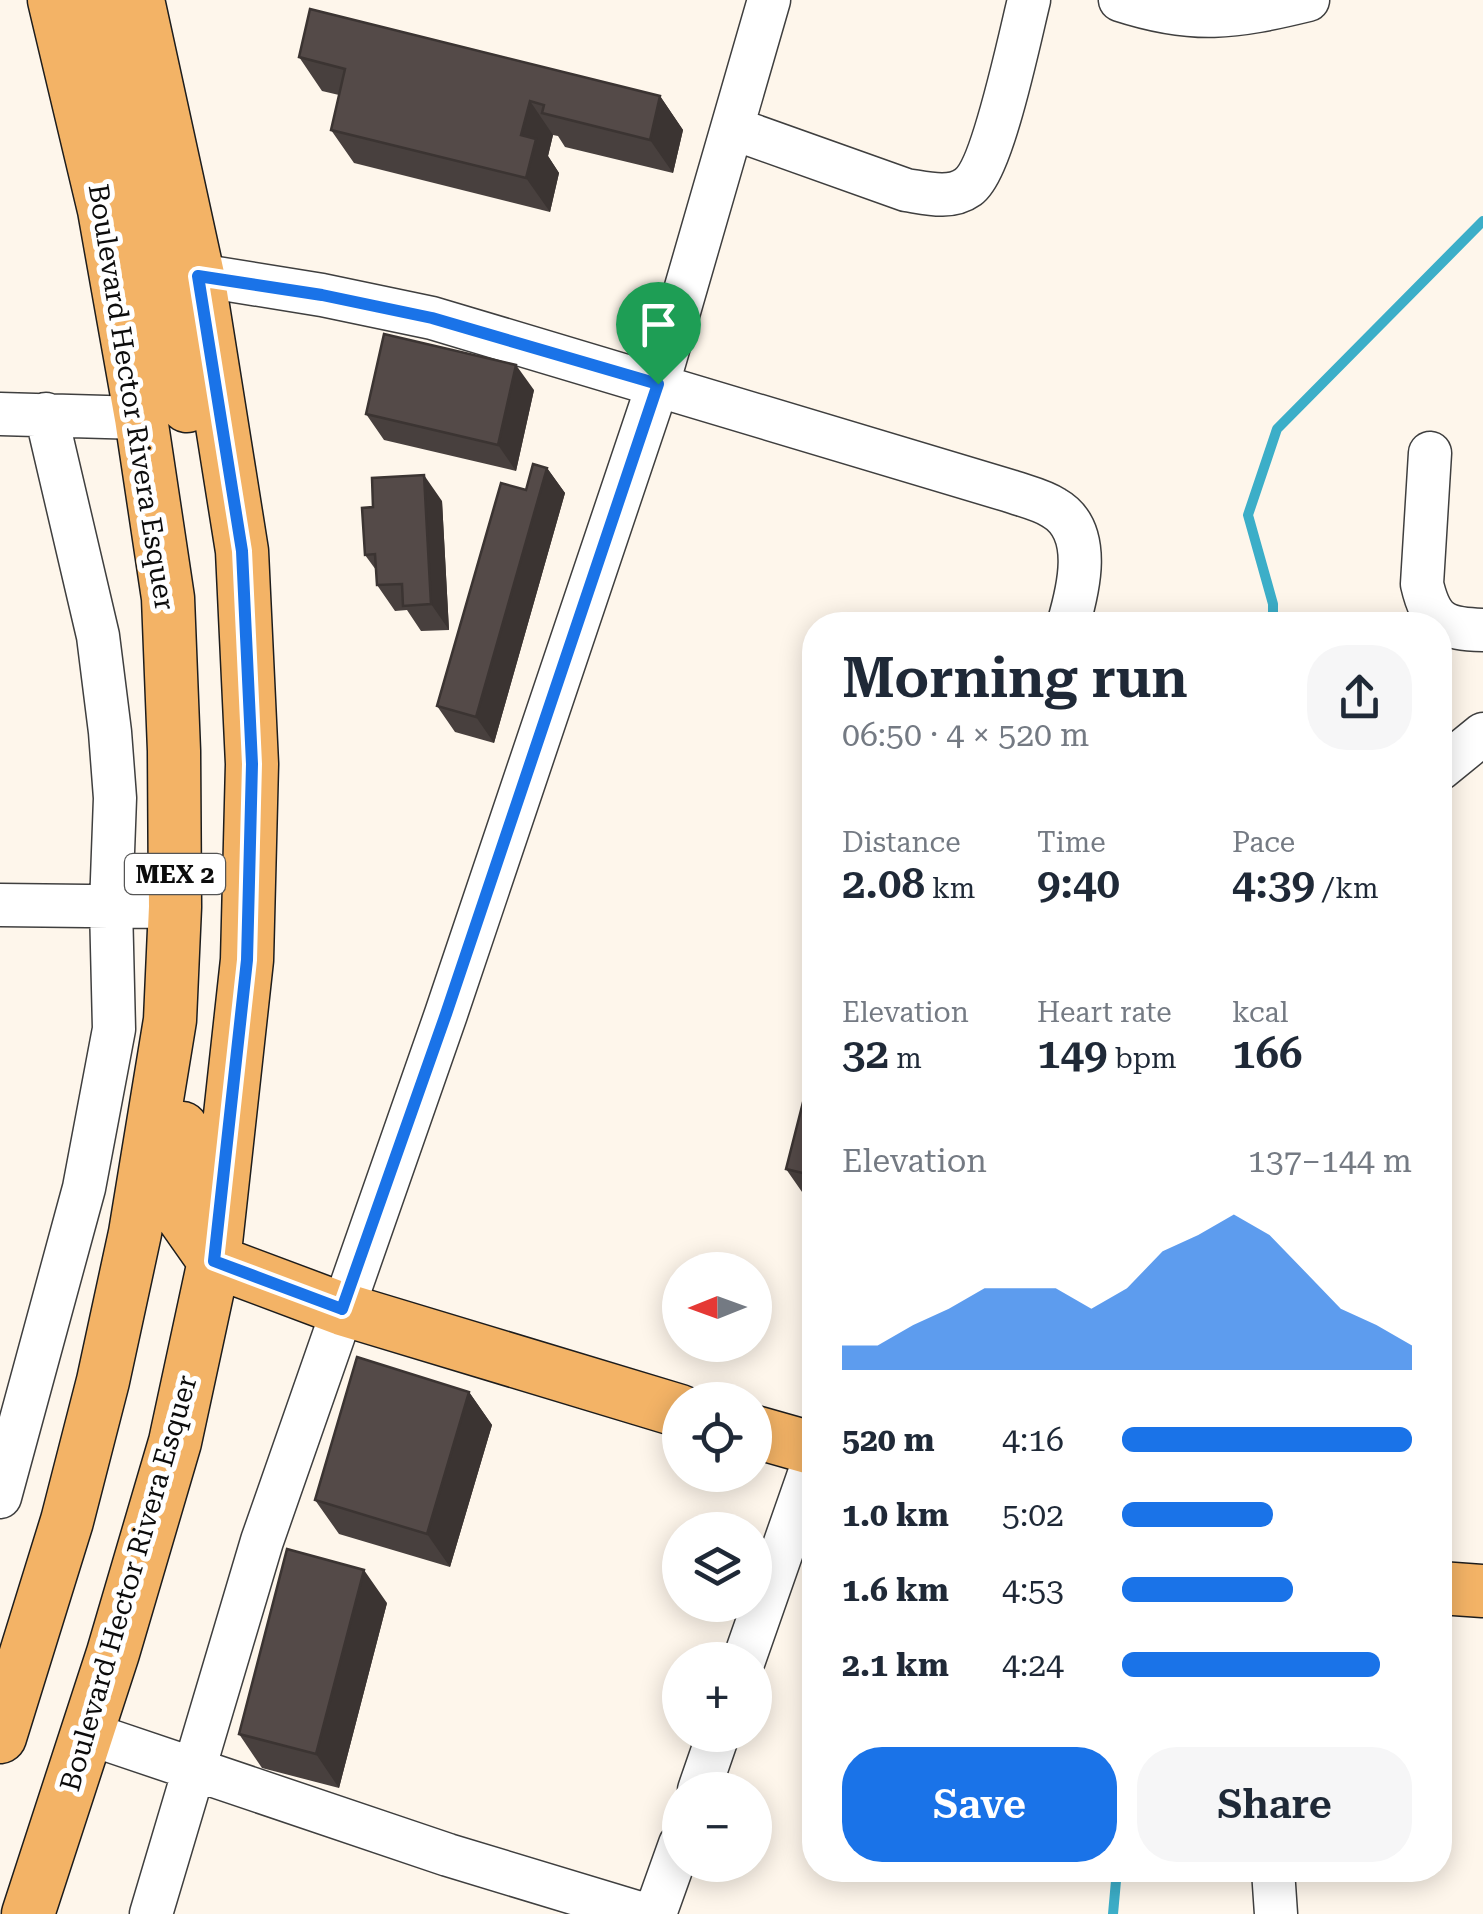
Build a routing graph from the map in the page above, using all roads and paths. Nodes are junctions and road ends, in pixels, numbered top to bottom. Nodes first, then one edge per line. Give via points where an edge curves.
1 (54, 0) edge
2 (98, 0) edge
3 (138, 0) edge
4 (769, 0) edge
5 (1030, 0) edge
6 (1120, 0) edge
7 (1308, 0) edge
8 (732, 128) junction
9 (198, 276) junction
10 (658, 384) junction
11 (0, 414) edge
12 (46, 414) junction
13 (141, 418) junction
14 (1430, 453) dead end
15 (242, 551) junction
16 (168, 598) junction
17 (1072, 612) edge
18 (1432, 612) edge
19 (1452, 627) edge
20 (1483, 630) edge
21 (1483, 734) edge
22 (1452, 759) edge
23 (0, 905) edge
24 (111, 906) junction
25 (175, 907) junction
26 (214, 1261) junction
27 (342, 1309) junction
28 (16, 1378) edge
29 (662, 1406) edge
30 (772, 1437) edge
31 (802, 1445) edge
32 (802, 1494) edge
33 (0, 1498) edge
34 (1452, 1589) edge
35 (1483, 1591) edge
36 (750, 1642) edge
37 (87, 1733) junction
38 (0, 1737) edge
39 (194, 1770) junction
40 (667, 1882) edge
41 (1274, 1882) edge
42 (28, 1914) edge
43 (151, 1914) edge
44 (643, 1914) edge
45 (656, 1914) edge
46 (1276, 1914) edge

1 - 13 main road, Boulevard Hector Rivera Esquer / MEX 2 via 104,210
2 - 15 main road via 192,429 204,472
3 - 9 main road, Boulevard Hector Rivera Esquer / MEX 2
4 - 8 street
5 - 8 street via 987,158 972,185 956,194 906,190
6 - 7 street via 1188,17 1226,18
8 - 10 street
9 - 10 street via 432,318
9 - 15 main road, Boulevard Hector Rivera Esquer / MEX 2
10 - 17 street via 1056,508 1080,553
10 - 27 street
11 - 12 street
12 - 13 street
12 - 24 street via 98,636 115,798
13 - 16 main road, Boulevard Hector Rivera Esquer / MEX 2
14 - 18 street via 1422,584
15 - 26 main road, Boulevard Hector Rivera Esquer / MEX 2 via 252,764 247,960
16 - 25 main road, Boulevard Hector Rivera Esquer / MEX 2
16 - 26 main road via 199,694 206,830 200,994 178,1198
19 - 20 street
21 - 22 street
23 - 24 street
24 - 25 street
24 - 28 street via 114,1029 105,1088 84,1188
25 - 38 main road, Boulevard Hector Rivera Esquer / MEX 2 via 170,1020 136,1234 67,1521
26 - 27 main road
26 - 37 main road, Boulevard Hector Rivera Esquer / MEX 2 via 175,1442
27 - 29 main road
27 - 39 street via 262,1541
28 - 33 street
30 - 31 main road
32 - 36 street
34 - 35 main road
37 - 39 street
37 - 42 main road, Boulevard Hector Rivera Esquer / MEX 2
39 - 43 street
39 - 44 street
40 - 45 street
41 - 46 street

